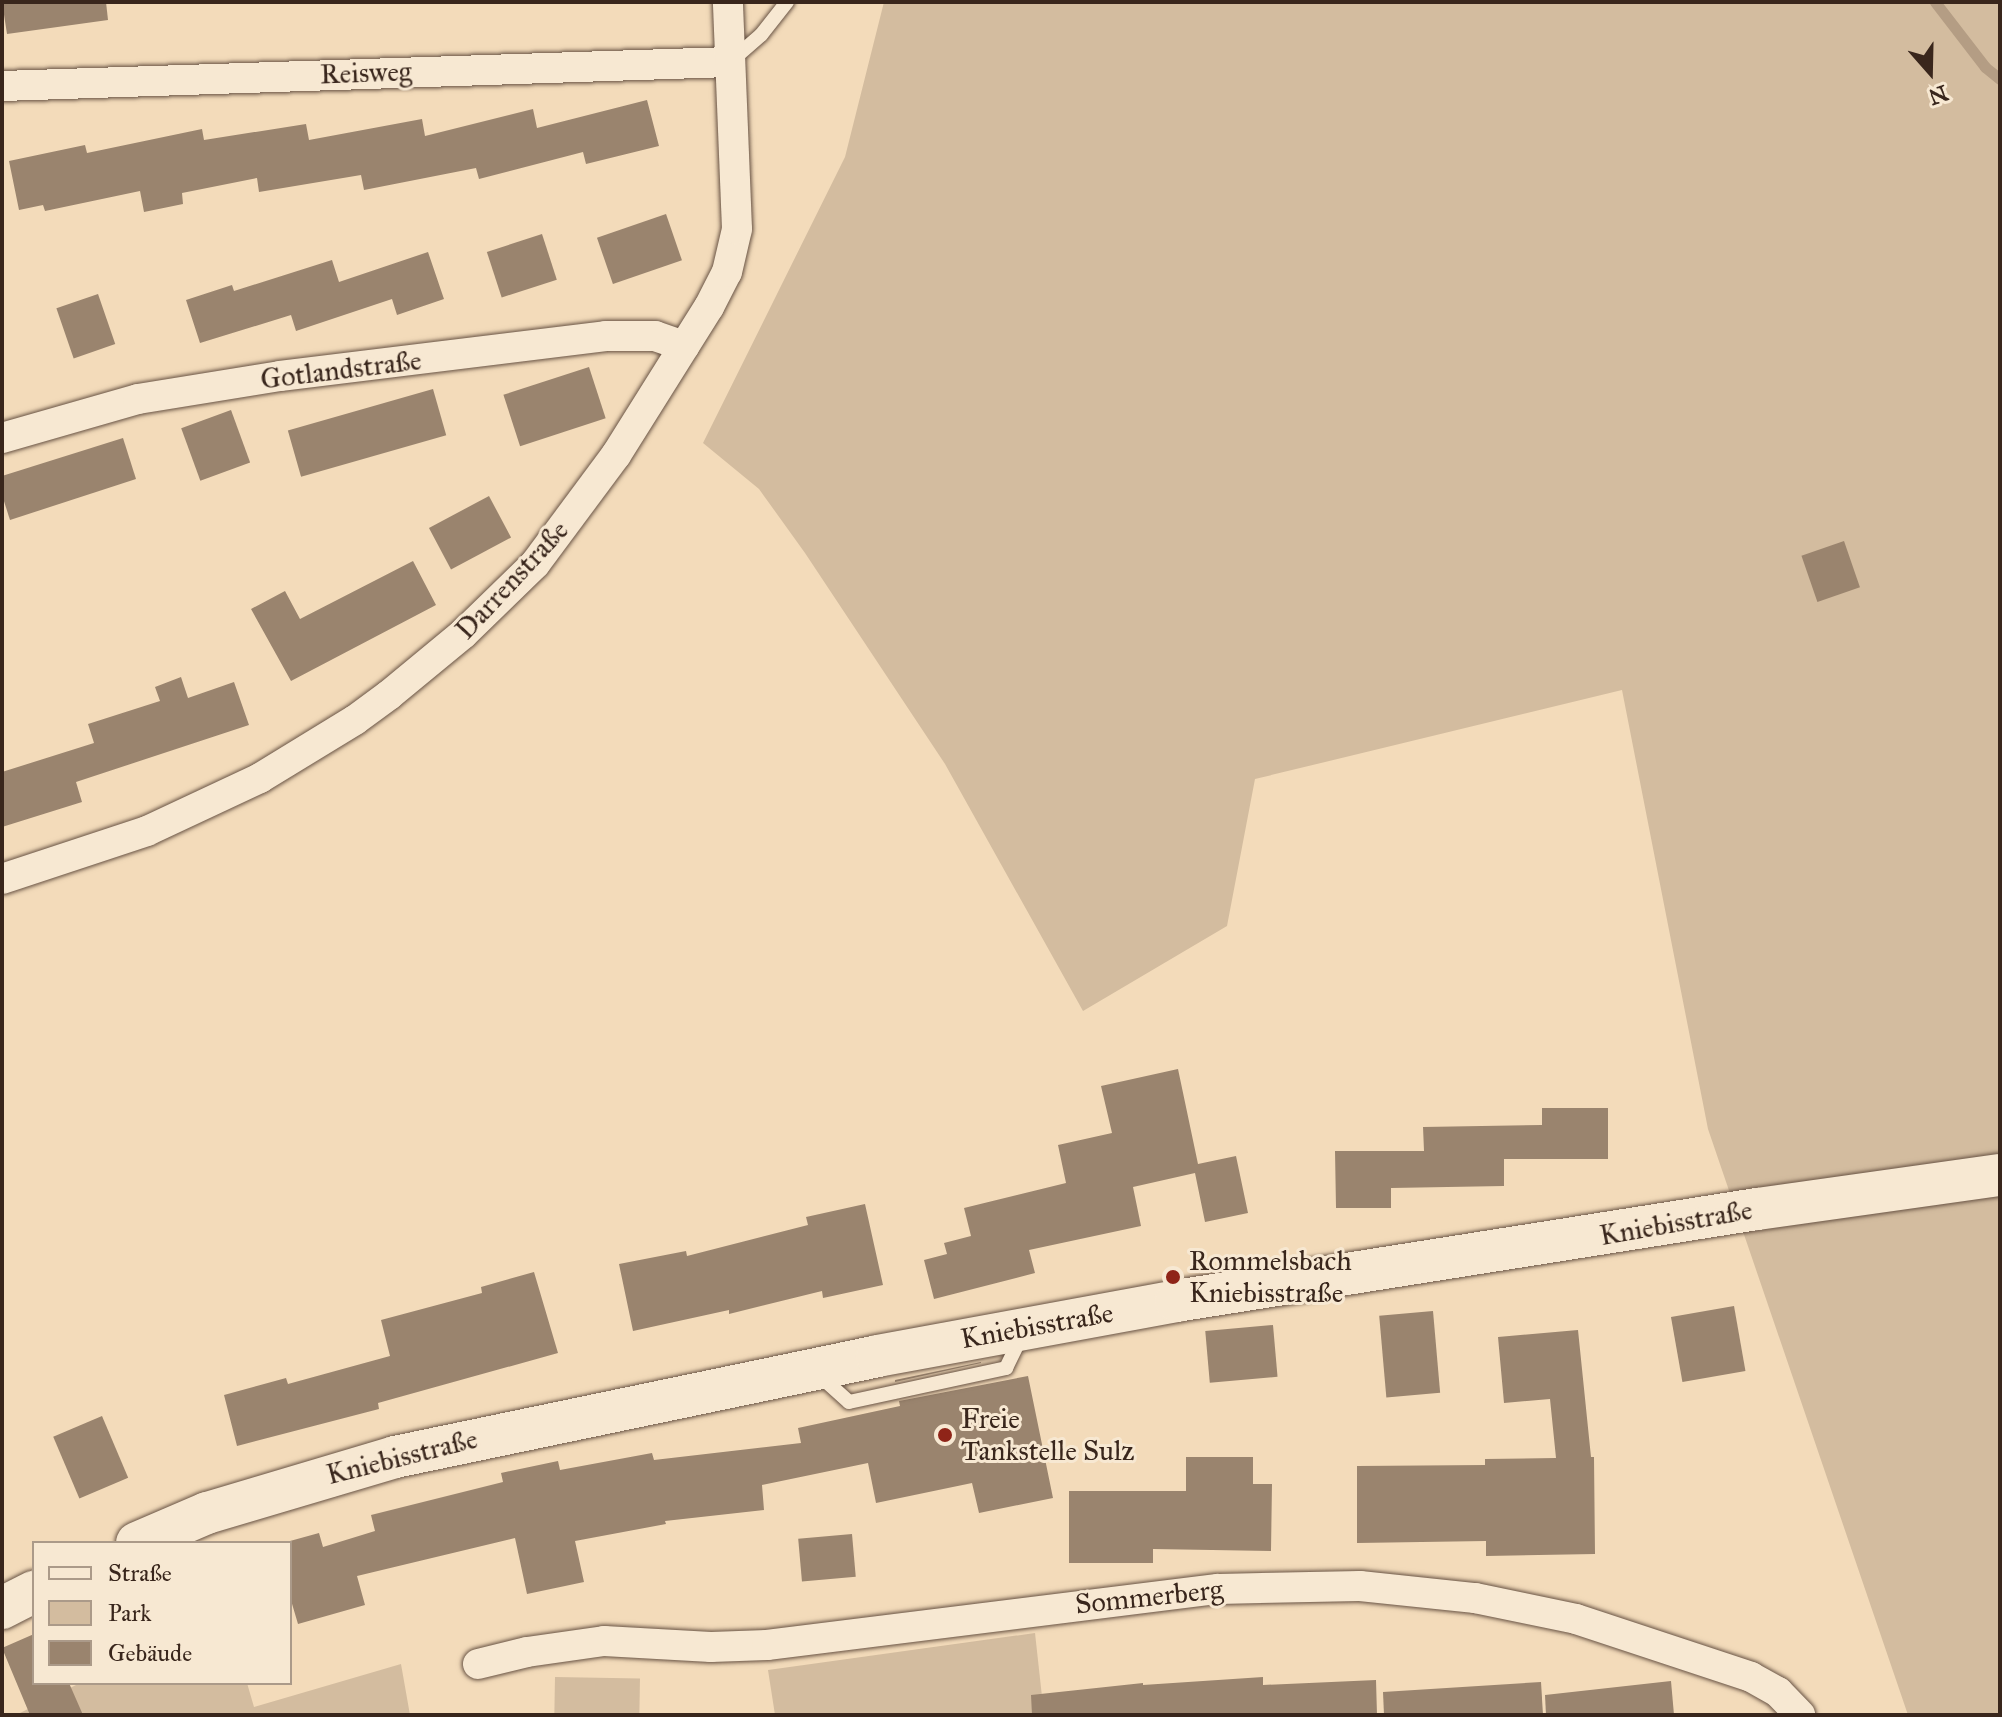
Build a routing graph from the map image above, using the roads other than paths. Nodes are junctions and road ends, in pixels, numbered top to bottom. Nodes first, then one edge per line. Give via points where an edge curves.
1 (728, 2) edge
2 (787, 2) edge
3 (730, 62) junction
4 (2, 86) edge
5 (684, 346) junction
6 (2, 438) edge
7 (2, 879) edge
8 (2000, 1175) edge
9 (142, 1541) edge
10 (32, 1593) edge
11 (2, 1608) edge
12 (478, 1664) dead end
13 (1800, 1715) edge

1 - 3 street, Darrenstraße
2 - 3 lane
3 - 4 street, Reisweg
3 - 5 street, Darrenstraße via 735,249 719,289
5 - 6 street, Gotlandstraße via 655,336 606,336 280,376 138,399
5 - 7 street, Darrenstraße via 616,455 535,564 463,634 389,695 296,757 187,815
8 - 9 street, Kniebisstraße via 1026,1327 395,1457 207,1513
10 - 11 street
12 - 13 street, Sommerberg via 604,1641 767,1645 1192,1591 1285,1584 1360,1586 1475,1598 1576,1619 1751,1677 1778,1692

